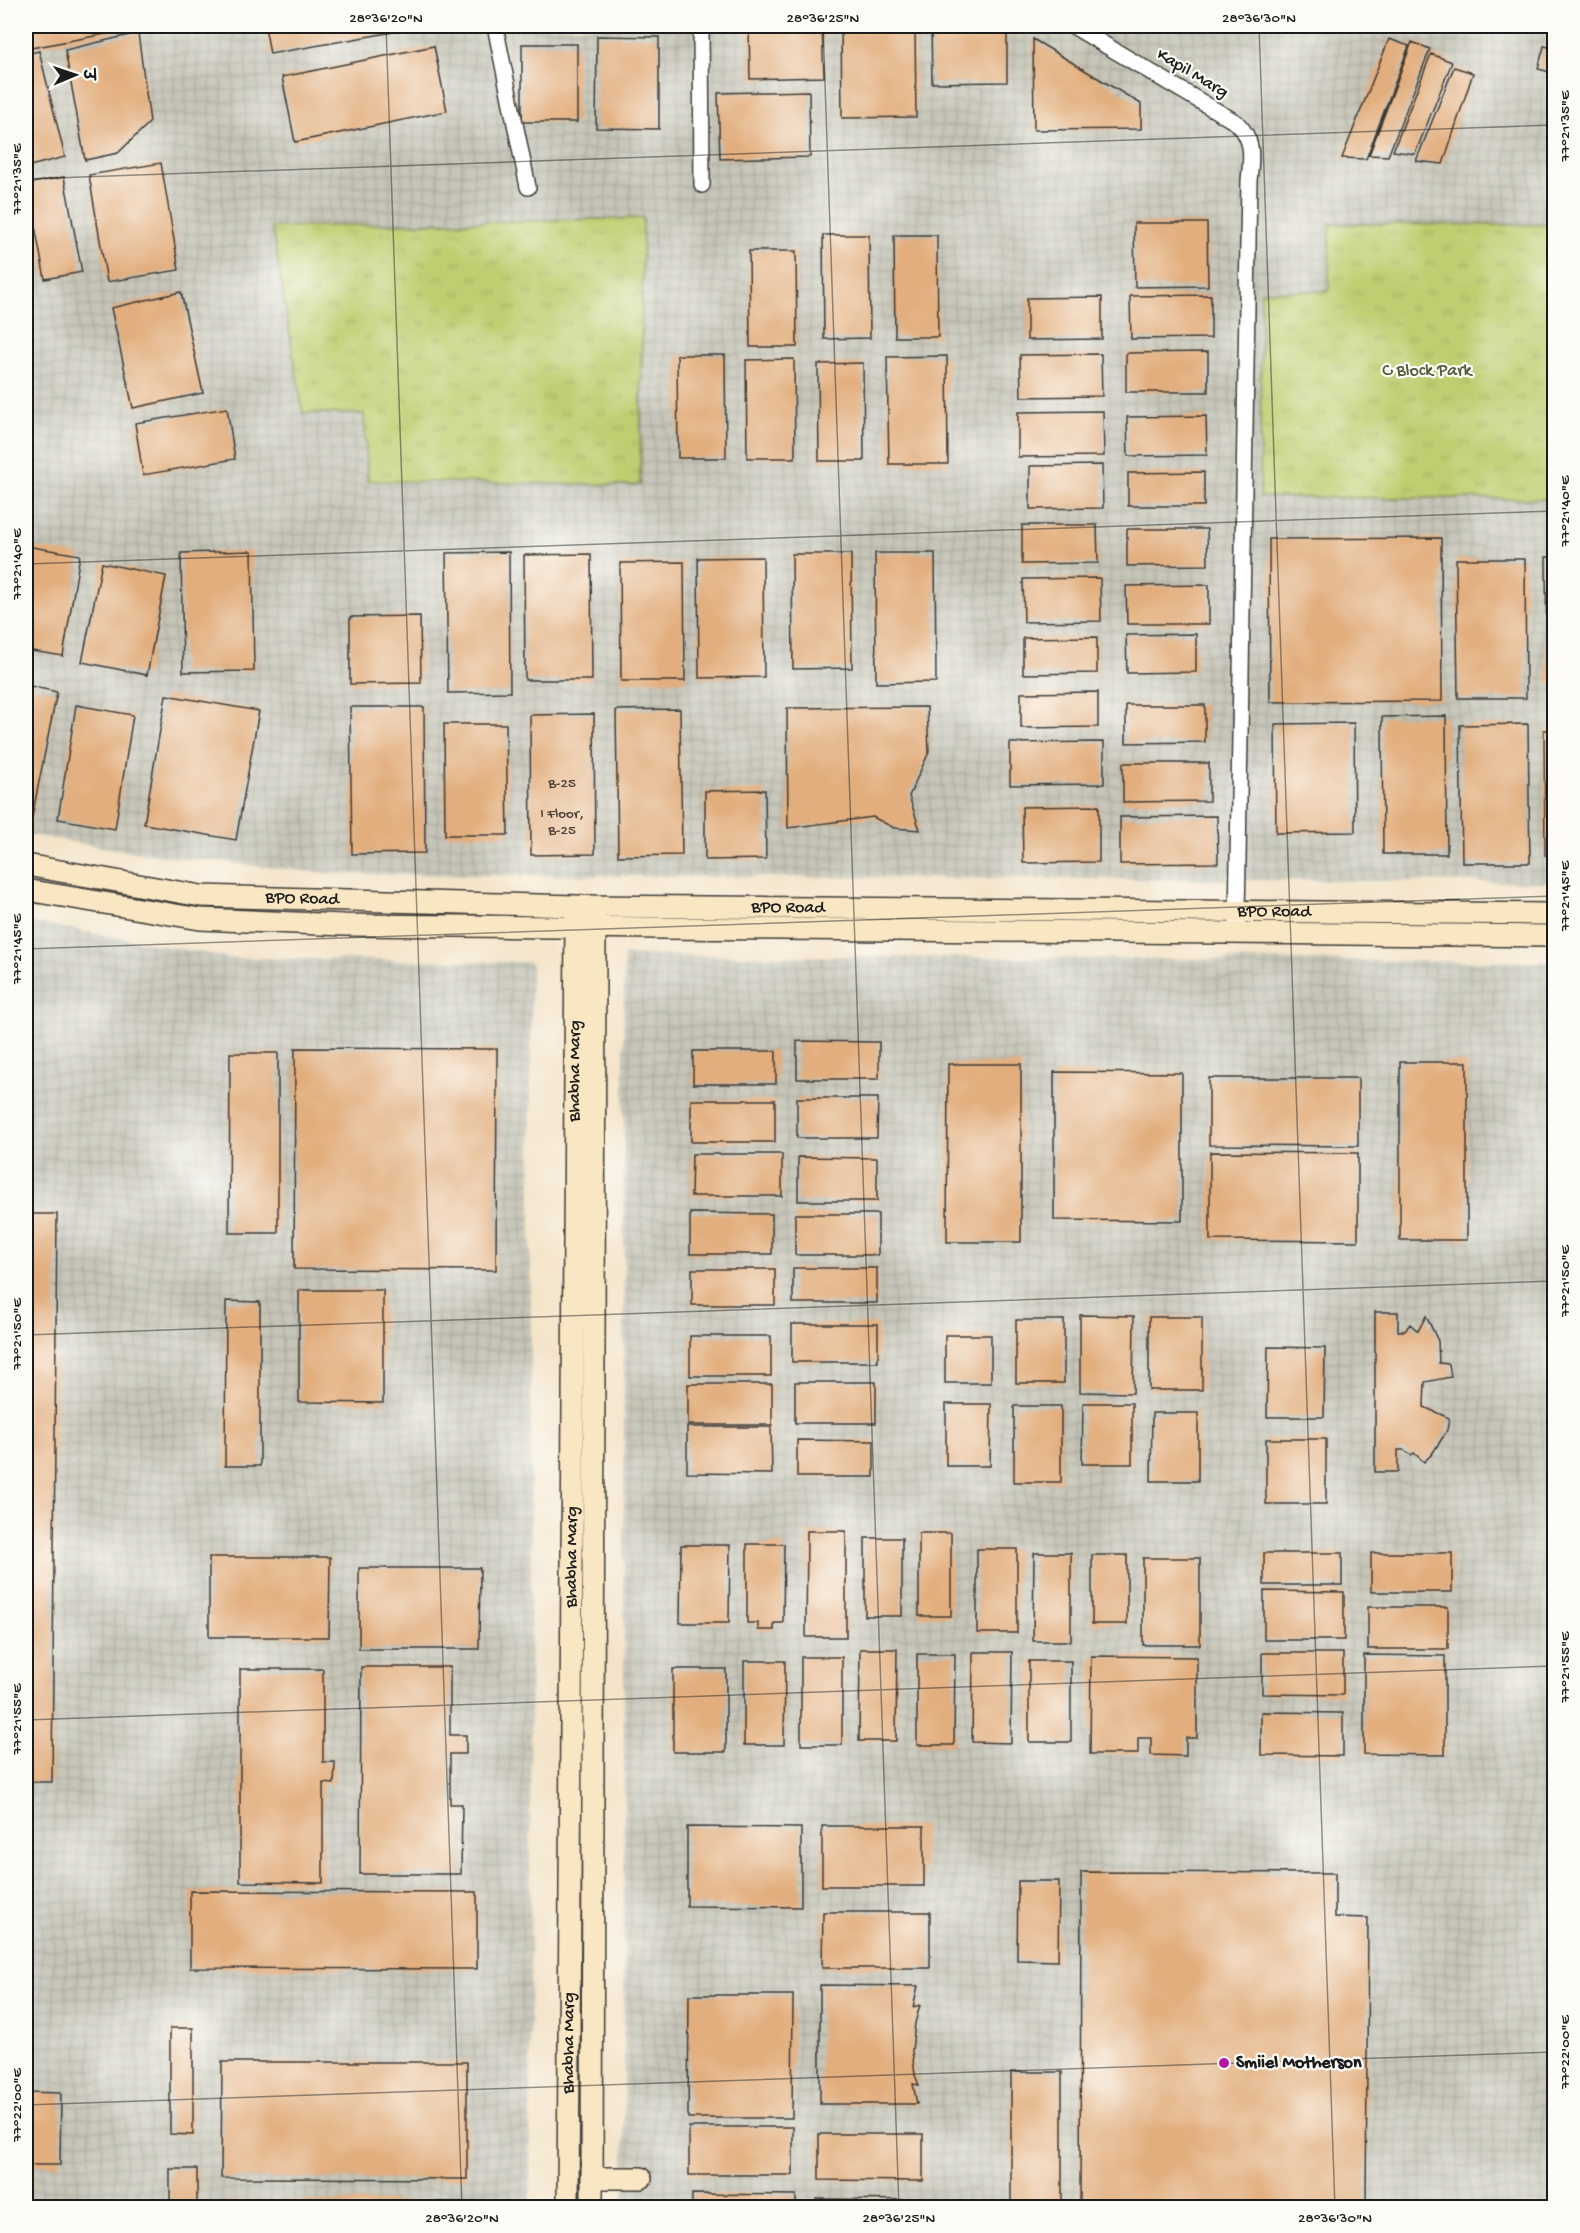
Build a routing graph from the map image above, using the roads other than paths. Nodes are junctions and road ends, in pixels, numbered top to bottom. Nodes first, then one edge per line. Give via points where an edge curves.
1 (495, 26) edge
2 (701, 26) edge
3 (1073, 26) edge
4 (702, 185) dead end
5 (528, 187) dead end
6 (26, 865) edge
7 (26, 890) edge
8 (586, 906) junction
9 (1237, 912) junction
10 (1554, 914) edge
11 (585, 928) junction
12 (1237, 934) junction
13 (1554, 936) edge
14 (592, 2178) junction
15 (640, 2178) dead end
16 (568, 2208) edge
17 (592, 2208) edge

1 - 5 street
2 - 4 street
3 - 9 street, Kapil Marg via 1237,123 1247,133 1251,151
6 - 8 street, BPO Road via 201,896
7 - 11 street, BPO Road via 200,919
8 - 9 street, BPO Road
8 - 11 street, Bhabha Marg
9 - 10 street, BPO Road
9 - 12 street, Kapil Marg
11 - 12 street, BPO Road
11 - 14 street, Bhabha Marg
11 - 16 street, Bhabha Marg
12 - 13 street, BPO Road
14 - 15 street
14 - 17 street, Bhabha Marg

